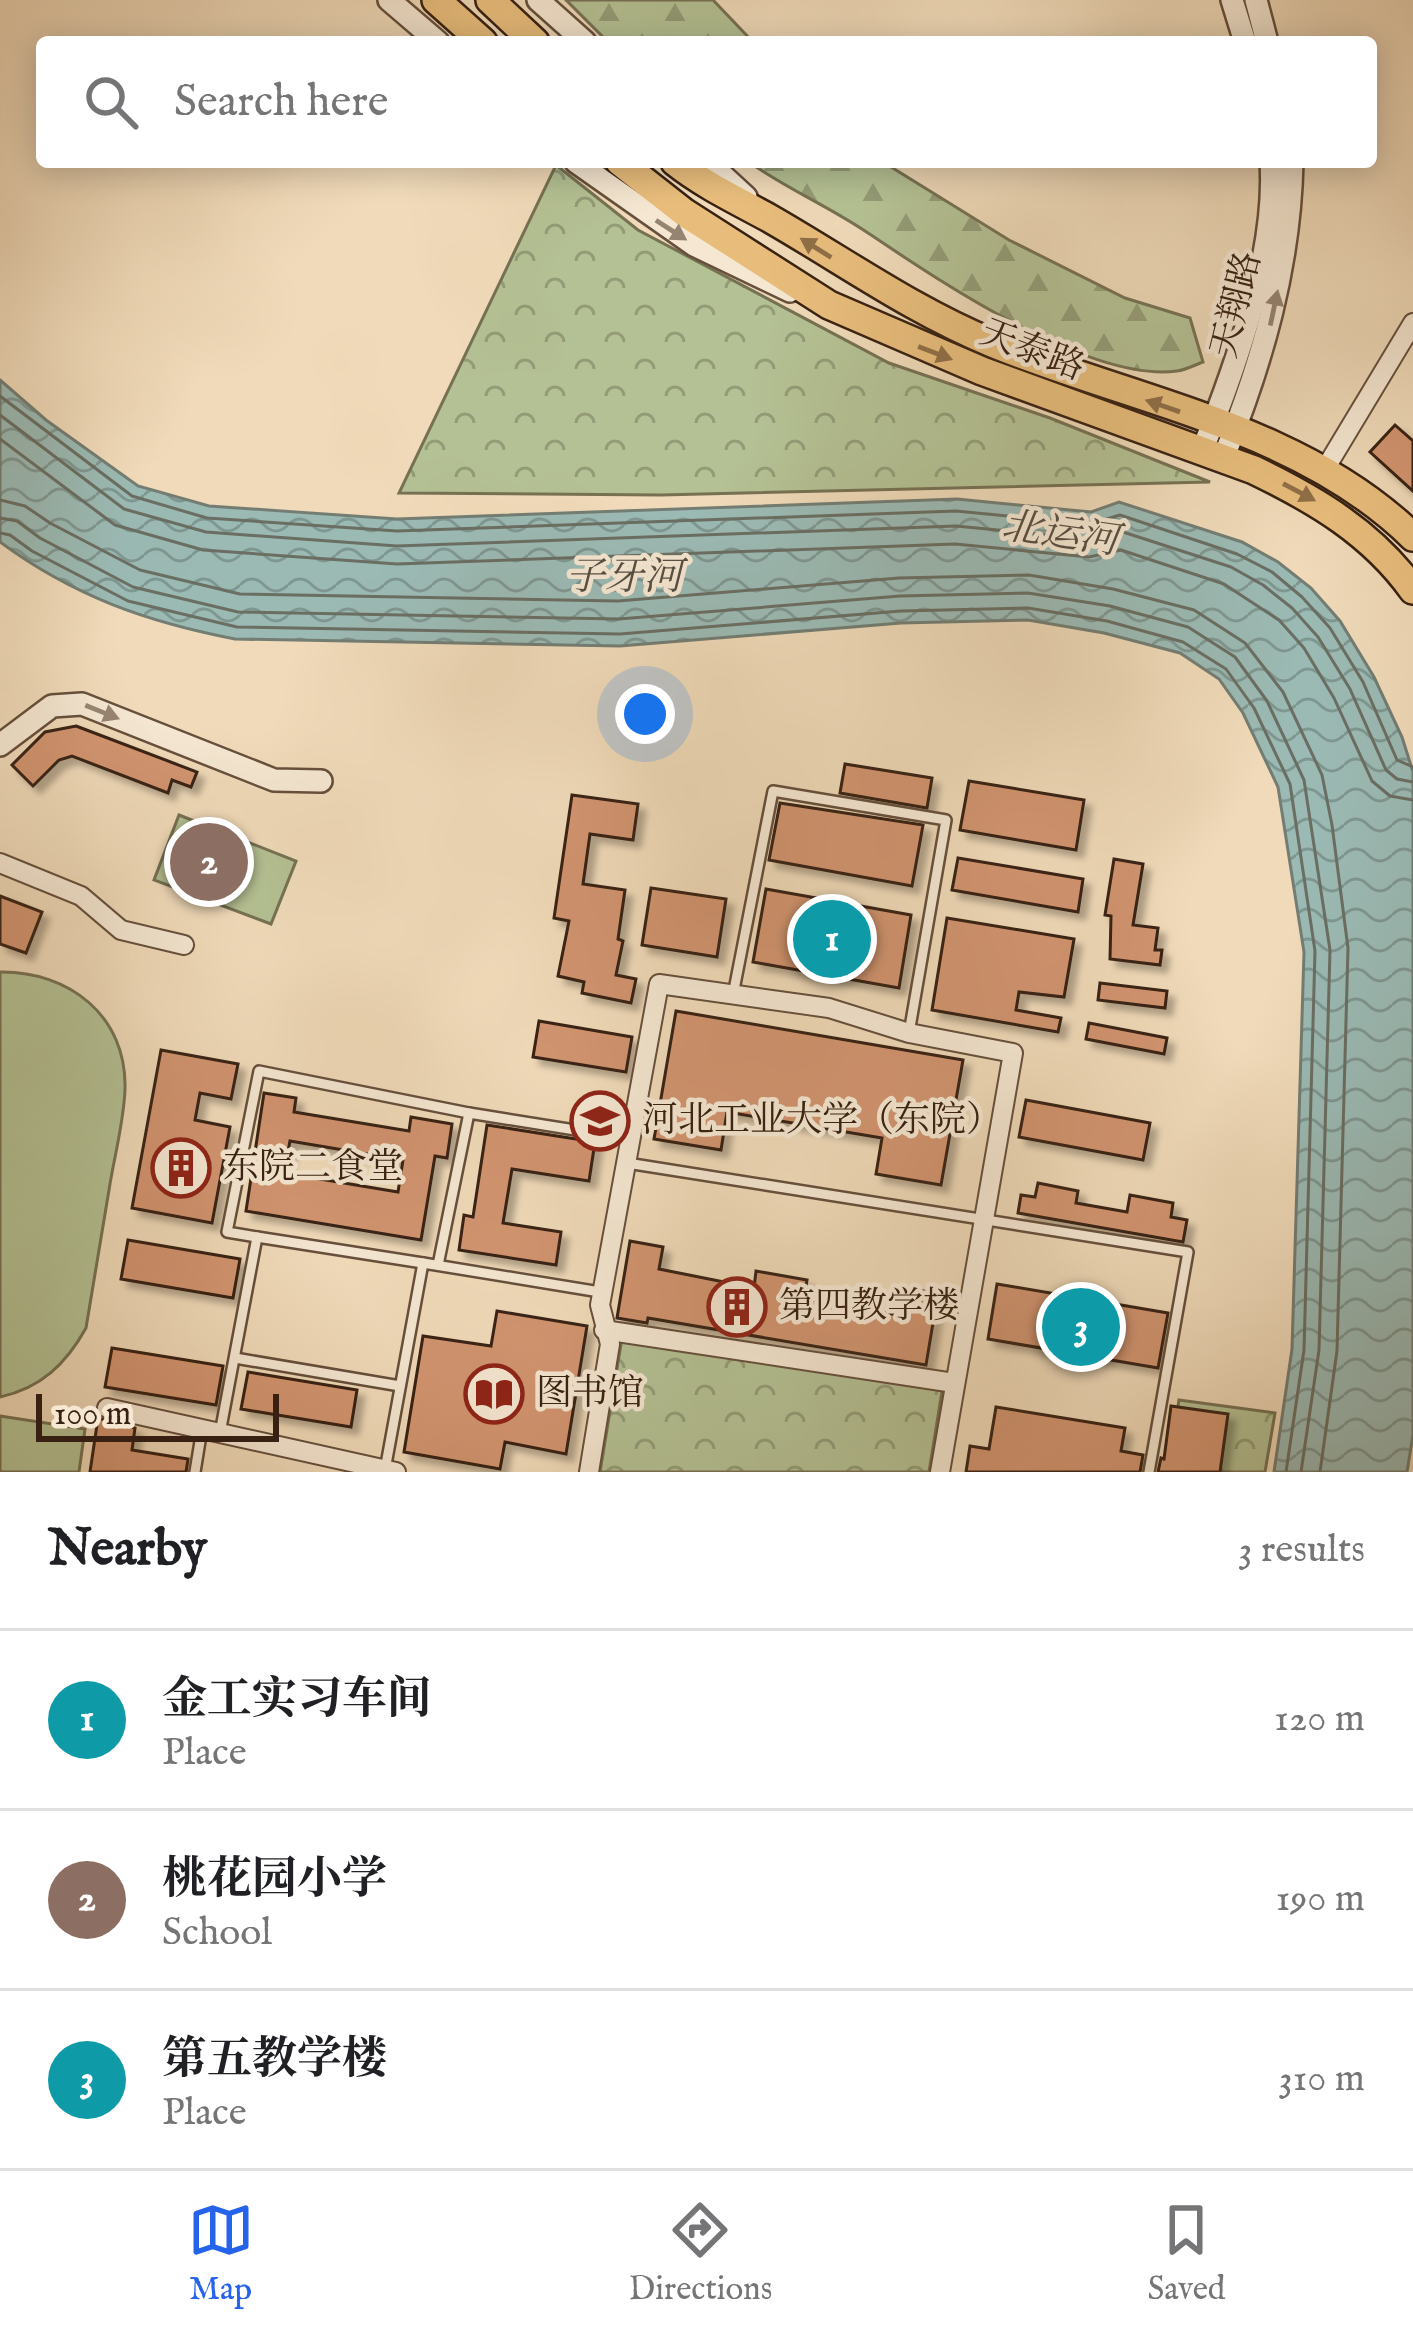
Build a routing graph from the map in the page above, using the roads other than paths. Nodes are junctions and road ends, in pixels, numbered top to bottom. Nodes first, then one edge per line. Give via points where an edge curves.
1 (389, 0) edge
2 (436, 0) edge
3 (490, 0) edge
4 (509, 0) edge
5 (538, 0) edge
6 (1232, 0) edge
7 (1256, 0) edge
8 (431, 36) edge
9 (476, 36) edge
10 (529, 36) edge
11 (545, 36) edge
12 (577, 36) edge
13 (1243, 36) edge
14 (1265, 36) edge
15 (585, 168) edge
16 (627, 168) edge
17 (683, 168) edge
18 (715, 168) edge
19 (1270, 168) edge
20 (1292, 168) edge
21 (769, 218) junction
22 (829, 305) junction
23 (1413, 323) edge
24 (1224, 427) junction
25 (1212, 455) junction
26 (1325, 470) junction
27 (1413, 537) edge
28 (1413, 590) edge
29 (0, 746) edge
30 (321, 781) dead end
31 (0, 863) edge
32 (184, 945) dead end
33 (733, 995) junction
34 (909, 1033) junction
35 (469, 1113) junction
36 (631, 1139) junction
37 (626, 1162) junction
38 (982, 1220) junction
39 (257, 1237) junction
40 (423, 1263) junction
41 (438, 1265) junction
42 (602, 1293) junction
43 (604, 1330) junction
44 (235, 1358) junction
45 (954, 1383) junction
46 (400, 1386) junction
47 (107, 1408) dead end
48 (211, 1431) junction
49 (331, 1465) edge
50 (390, 1471) edge
51 (195, 1472) edge
52 (589, 1472) edge
53 (940, 1472) edge
54 (1149, 1472) edge

1 - 8 street
2 - 9 main road
3 - 10 main road
4 - 11 main road
5 - 12 street
6 - 13 street
7 - 14 street
15 -> 22 street via 694,244
16 - 22 main road, 天泰路
17 - 21 main road, 天泰路
18 - 21 street
19 - 24 street, 天翔路 via 1250,315
24 -> 20 street, 天翔路 via 1270,327
24 -> 21 main road, 天泰路 via 937,319
22 -> 25 main road, 天泰路 via 909,343
23 - 26 street
24 - 25 street, 天翔路
24 - 26 main road, 天泰路
25 -> 28 main road, 天泰路 via 1332,511
26 - 27 main road, 天泰路
29 -> 30 street via 52,706 82,704 274,780
31 - 32 street via 81,896 121,930
33 - 34 street via 829,1008
33 - 34 lane via 773,790 946,820
33 - 36 street via 659,984
34 - 38 street via 1013,1053
35 - 36 lane
35 - 39 lane via 259,1071 227,1232
35 - 41 lane
36 - 37 street
37 - 38 lane
37 - 42 street
38 - 45 street
38 - 54 lane via 1188,1252
39 - 40 lane
39 - 44 lane
40 - 41 lane
40 - 46 lane
41 - 42 lane
42 - 43 street
43 - 45 street
43 - 52 street via 610,1344
44 - 46 lane
44 - 48 lane
45 - 53 street
46 - 50 lane
47 - 48 street
48 - 49 street
48 - 51 lane
49 - 50 street

